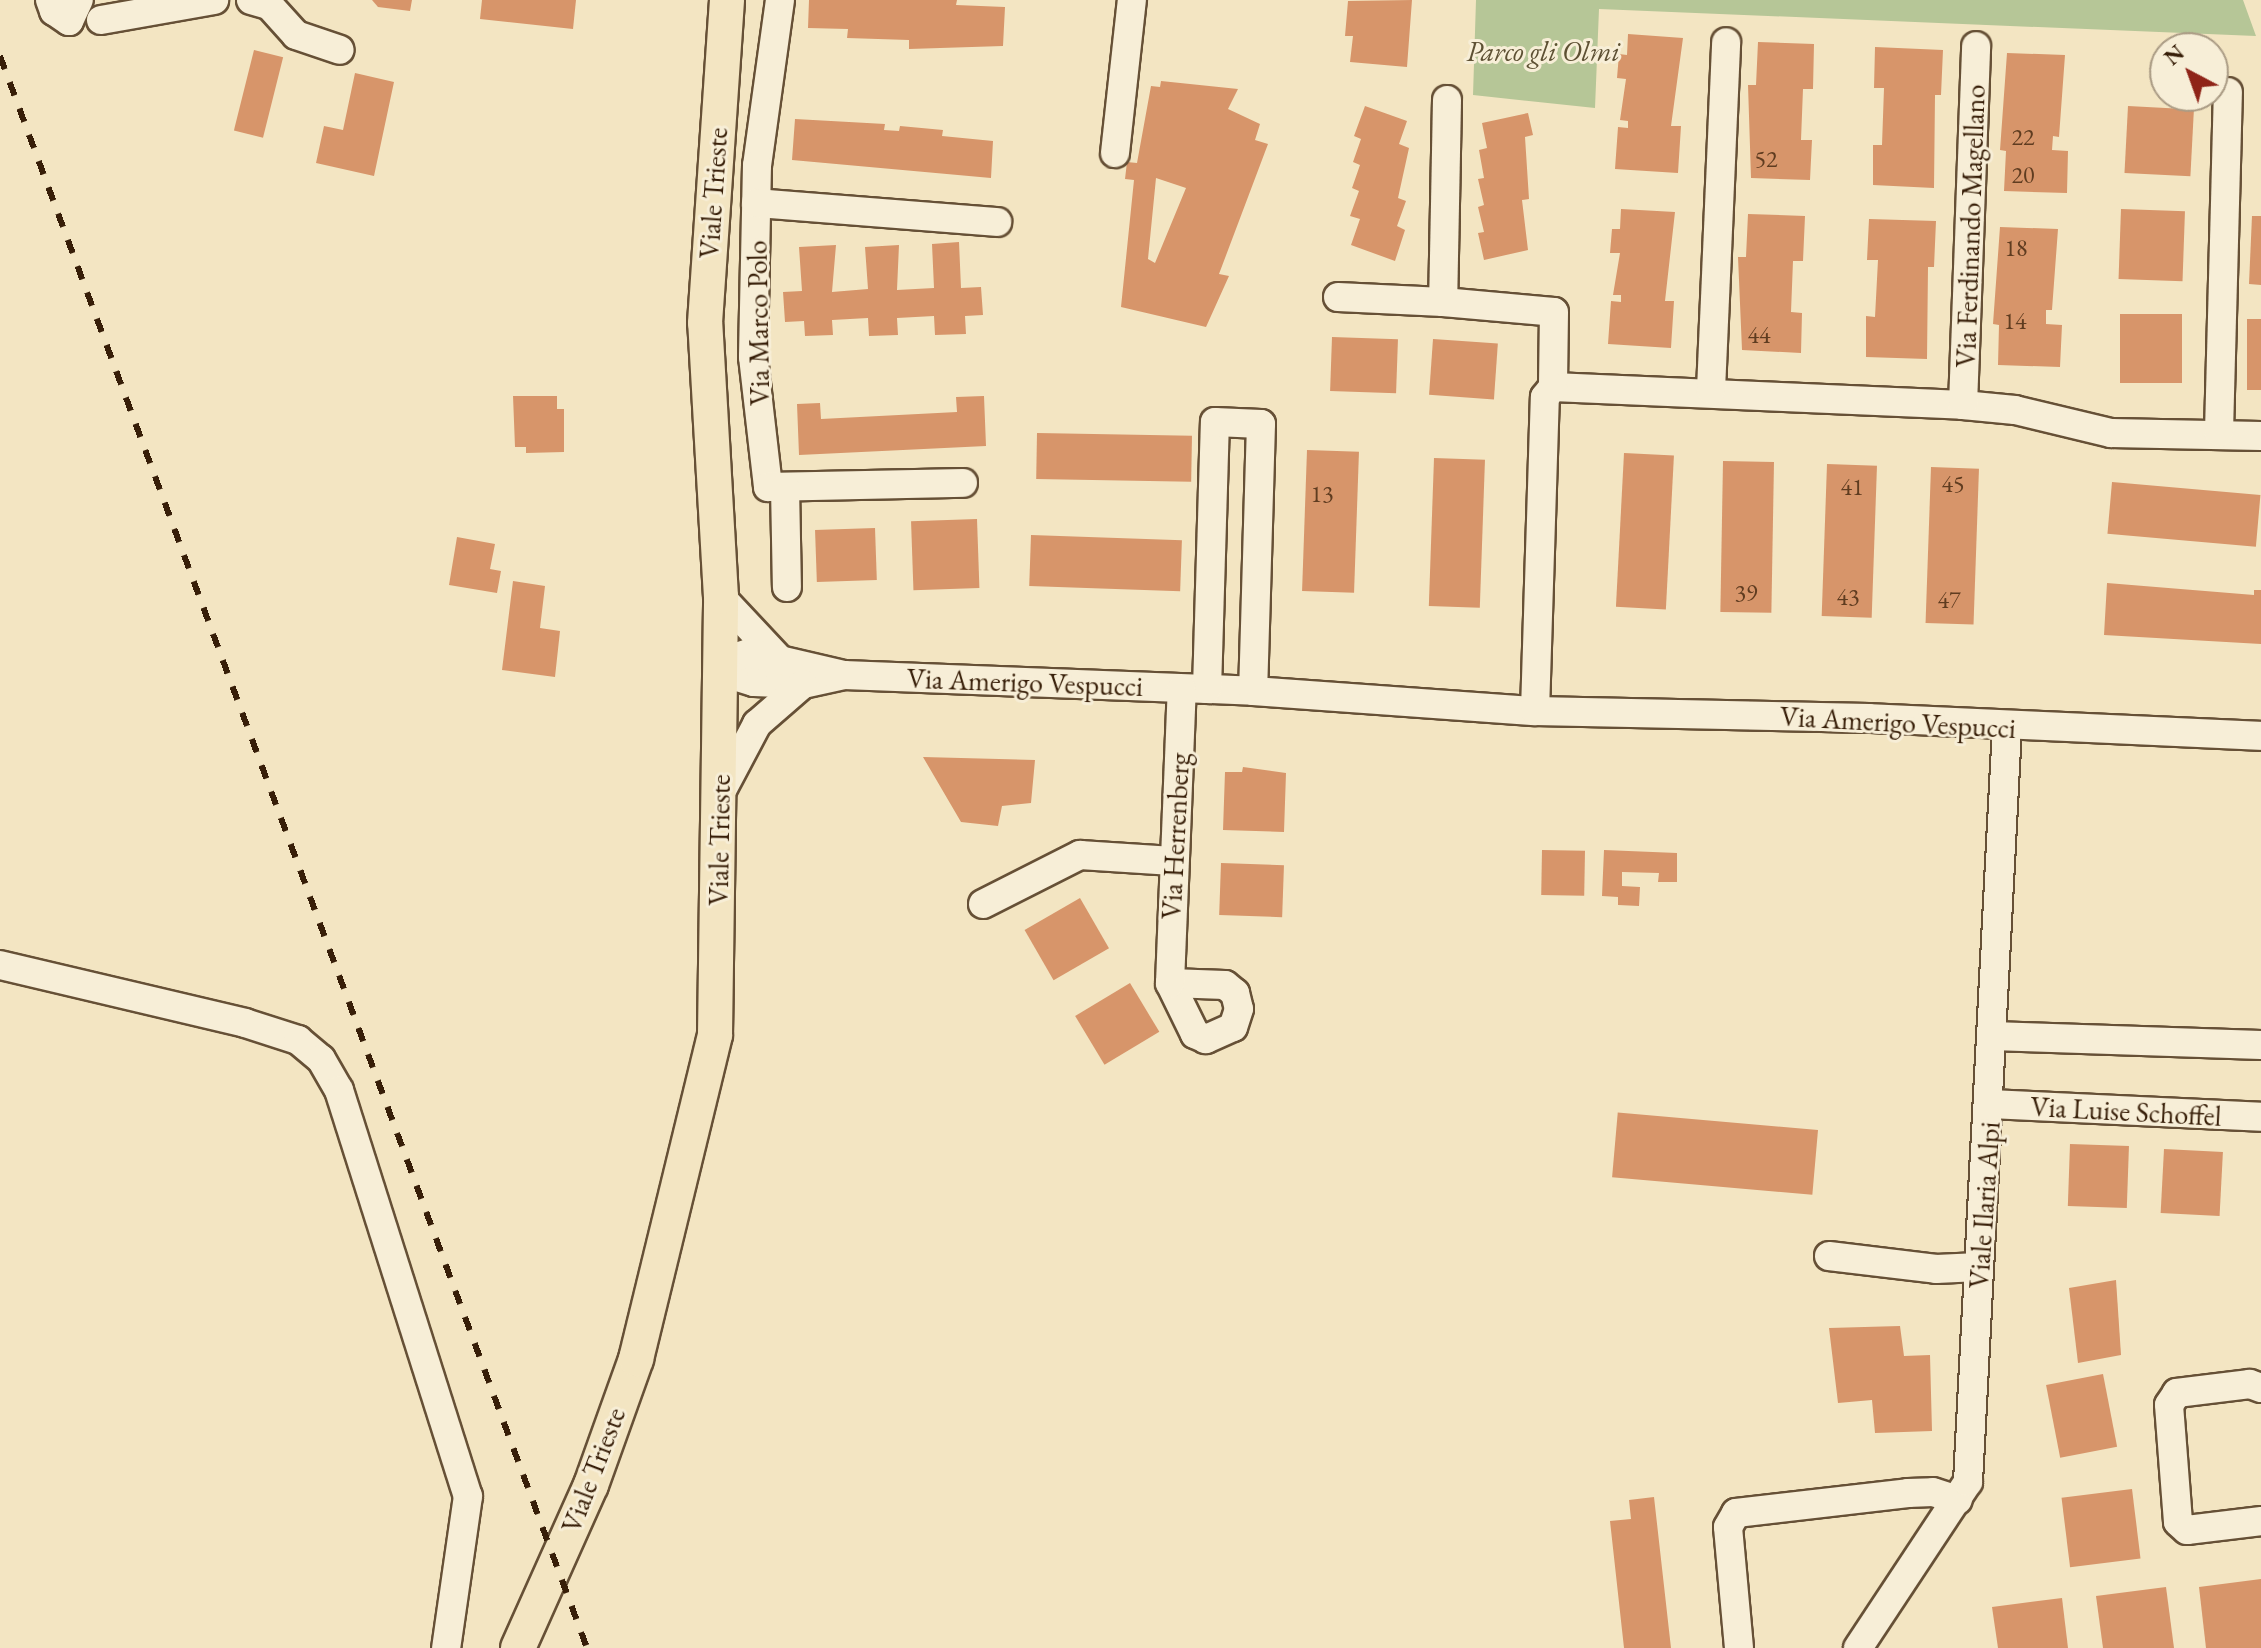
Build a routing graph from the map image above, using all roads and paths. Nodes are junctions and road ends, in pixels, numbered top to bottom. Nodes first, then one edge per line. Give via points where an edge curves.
1 (50, 0) edge
2 (79, 0) edge
3 (214, 0) edge
4 (251, 0) edge
5 (727, 0) edge
6 (780, 0) edge
7 (1132, 0) edge
8 (101, 20) dead end
9 (1726, 42) dead end
10 (1976, 46) dead end
11 (340, 50) dead end
12 (1447, 100) dead end
13 (2227, 112) edge
14 (1115, 153) dead end
15 (756, 203) junction
16 (997, 222) dead end
17 (1338, 297) dead end
18 (1443, 302) junction
19 (1553, 387) junction
20 (1711, 390) junction
21 (1963, 405) junction
22 (2219, 432) junction
23 (2261, 436) edge
24 (963, 483) dead end
25 (785, 487) junction
26 (787, 587) dead end
27 (721, 597) junction
28 (779, 660) junction
29 (721, 662) junction
30 (844, 675) junction
31 (803, 684) junction
32 (1195, 689) junction
33 (1253, 691) junction
34 (1535, 711) junction
35 (2007, 728) junction
36 (2261, 736) edge
37 (721, 792) junction
38 (1173, 861) junction
39 (983, 904) dead end
40 (0, 965) edge
41 (1170, 983) dead end
42 (1992, 1036) junction
43 (2261, 1045) edge
44 (1990, 1104) junction
45 (2261, 1117) edge
46 (1829, 1256) dead end
47 (1979, 1267) junction
48 (2261, 1388) edge
49 (1958, 1500) junction
50 (2261, 1521) edge
51 (446, 1648) edge
52 (518, 1648) edge
53 (1739, 1648) edge
54 (1858, 1648) edge

1 - 2 street via 54,11 69,21
3 - 8 street
4 - 11 street via 269,5 296,35
5 - 27 main road, Viale Trieste via 705,323
6 - 15 street, Via Marco Polo
7 - 14 street
9 - 20 street
10 - 21 street, Via Ferdinando Magellano
12 - 18 street
13 - 22 street
15 - 16 street, Via Marco Polo
15 - 25 street, Via Marco Polo via 753,357 768,487
17 - 18 street
18 - 19 street via 1554,312
19 - 20 street
19 - 34 street via 1545,397
20 - 21 street
21 - 22 street via 2015,410 2111,433
22 - 23 street
24 - 25 street
25 - 26 street
27 - 28 street
27 - 29 main road, Viale Trieste
28 - 29 street, Via Amerigo Vespucci via 749,653
28 - 30 street, Via Amerigo Vespucci
29 - 31 street, Via Amerigo Vespucci via 734,676 754,682
29 - 37 main road, Viale Trieste
30 - 31 street, Via Amerigo Vespucci
30 - 32 street, Via Amerigo Vespucci
31 - 37 street, Via Amerigo Vespucci via 757,724
32 - 33 street, Via Amerigo Vespucci
32 - 33 street via 1215,422 1261,424
32 - 38 street, Via Herrenberg
33 - 34 street, Via Amerigo Vespucci
34 - 35 street, Via Amerigo Vespucci via 1869,718
35 - 36 street, Via Amerigo Vespucci
35 - 42 street, Viale Ilaria Alpi
37 - 52 main road, Viale Trieste via 715,1035 671,1228 636,1359 591,1485
38 - 39 street via 1080,855
38 - 41 street, Via Herrenberg
40 - 51 street via 245,1023 298,1040 321,1059 339,1090 468,1496
42 - 43 street
42 - 44 street, Viale Ilaria Alpi
44 - 45 street, Via Luise Schoffel
44 - 47 street, Viale Ilaria Alpi
46 - 47 street via 1936,1269
47 - 49 street, Viale Ilaria Alpi via 1968,1482
48 - 50 street via 2250,1384 2177,1393 2169,1405 2178,1522 2187,1530
49 - 53 street via 1933,1492 1908,1493 1736,1513 1728,1527
49 - 54 street, Viale Ilaria Alpi

